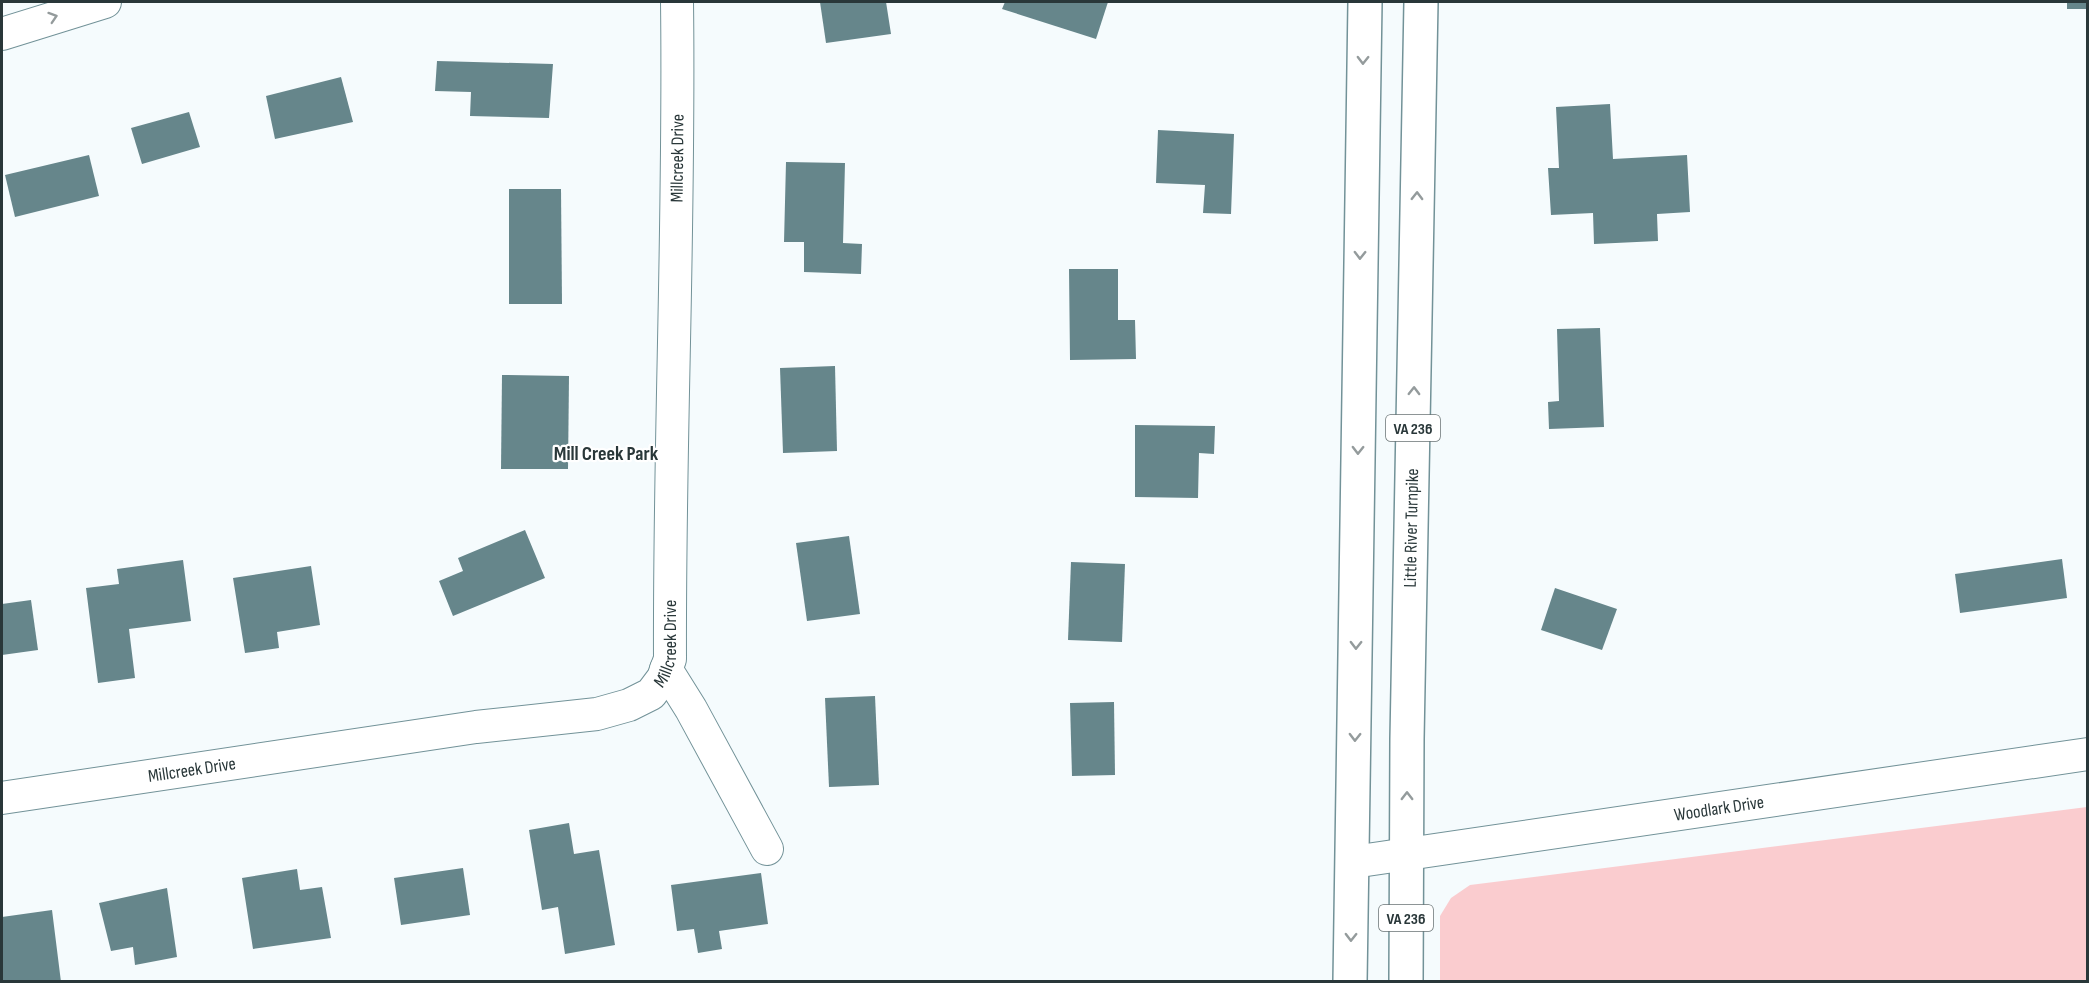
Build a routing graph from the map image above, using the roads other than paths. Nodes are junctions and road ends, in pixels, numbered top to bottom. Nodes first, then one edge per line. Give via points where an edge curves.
1 (105, 2) edge
2 (677, 2) edge
3 (1365, 2) edge
4 (1421, 2) edge
5 (2, 34) edge
6 (666, 669) junction
7 (2088, 754) edge
8 (2, 798) edge
9 (767, 849) dead end
10 (1407, 854) junction
11 (1353, 862) junction
12 (1350, 981) edge
13 (1406, 981) edge

5 -> 1 street
2 - 6 street, Millcreek Drive via 677,254 670,659
3 -> 11 main road
10 -> 4 main road, Little River Turnpike / VA 236
6 - 8 street, Millcreek Drive via 651,694 597,714 476,727
6 - 9 street
7 - 10 street, Woodlark Drive
10 - 11 street, Woodlark Drive
10 - 13 main road, Little River Turnpike / VA 236
11 -> 12 main road

